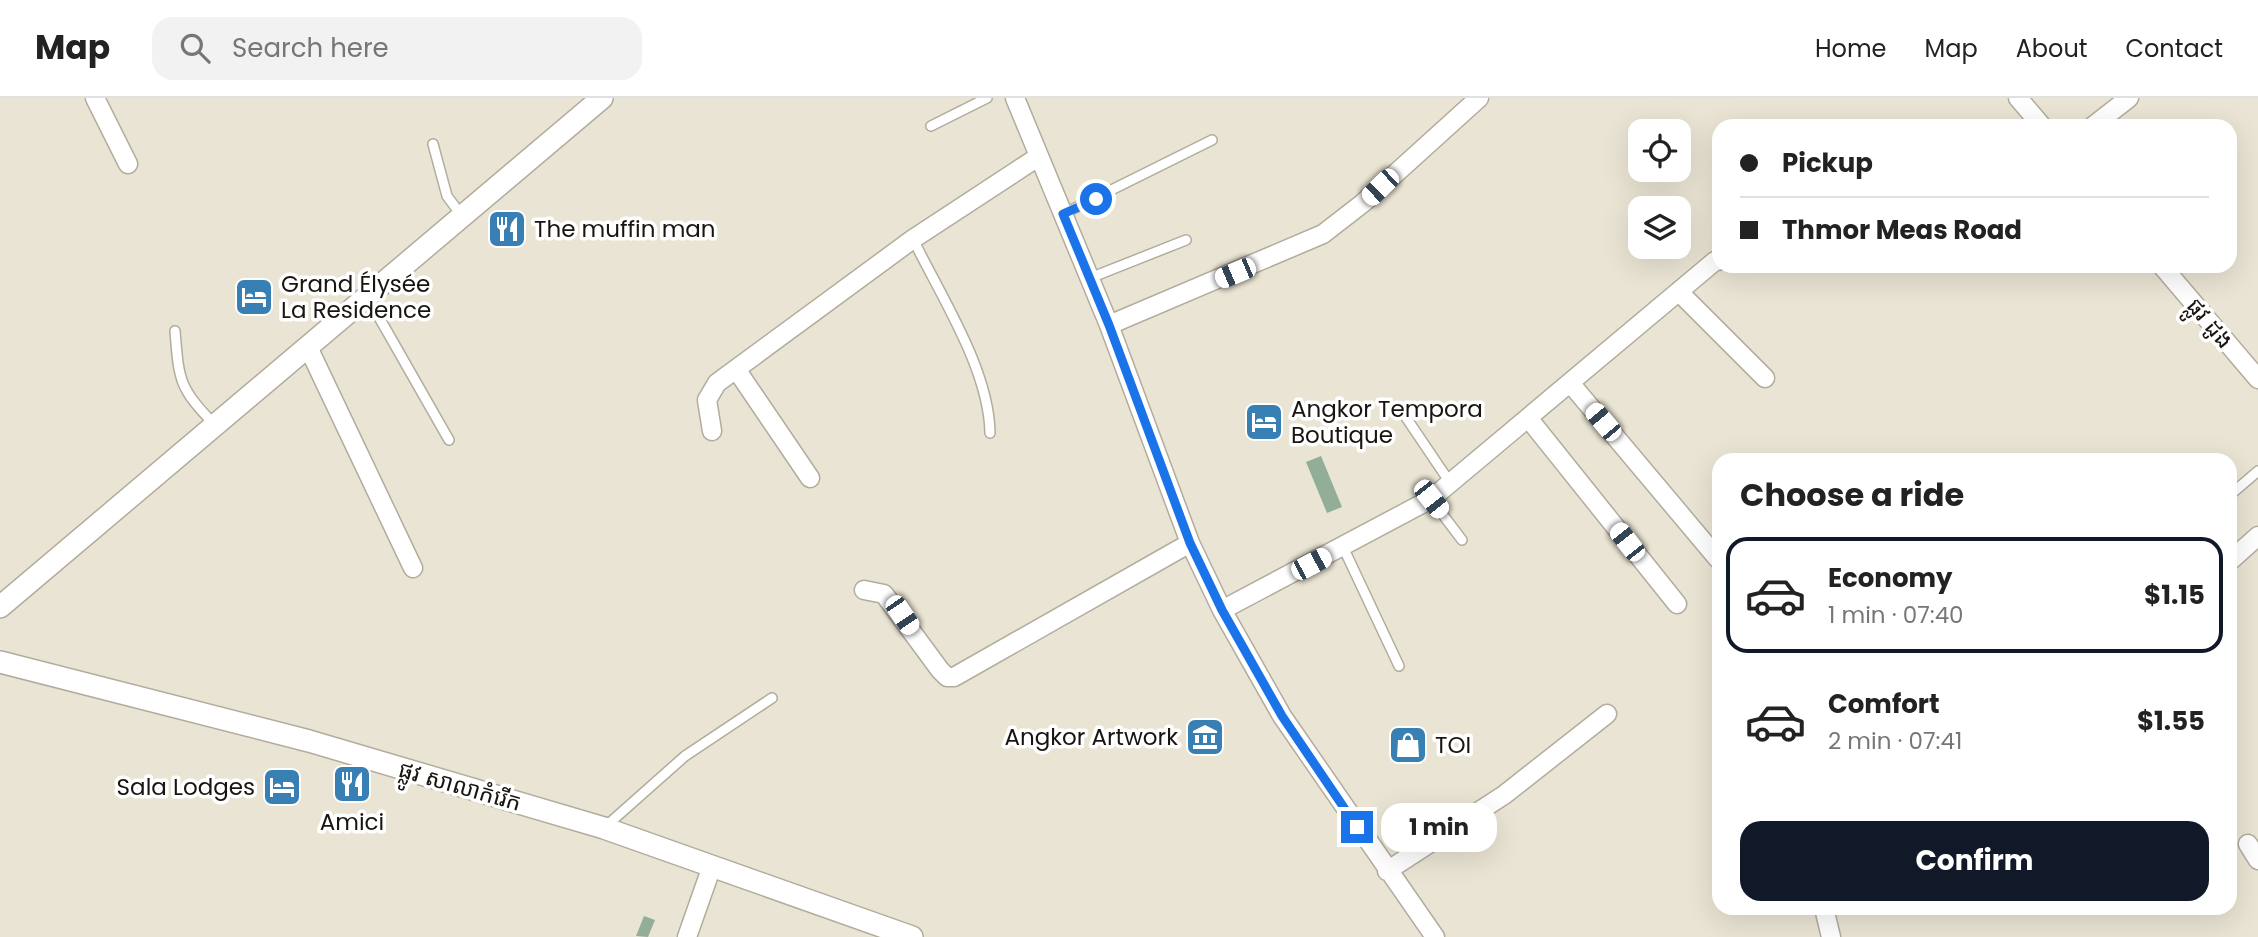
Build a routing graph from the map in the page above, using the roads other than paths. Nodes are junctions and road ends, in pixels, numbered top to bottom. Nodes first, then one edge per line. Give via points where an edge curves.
1 (96, 98) edge
2 (602, 98) edge
3 (987, 98) edge
4 (1015, 98) edge
5 (1479, 98) edge
6 (2018, 98) edge
7 (2129, 98) edge
8 (2036, 119) edge
9 (2103, 119) edge
10 (931, 126) dead end
11 (1212, 140) dead end
12 (433, 144) dead end
13 (1038, 157) junction
14 (128, 164) dead end
15 (1063, 214) junction
16 (462, 216) junction
17 (913, 239) junction
18 (1186, 240) dead end
19 (1712, 266) edge
20 (2168, 273) edge
21 (1090, 278) junction
22 (1679, 292) junction
23 (367, 297) junction
24 (1124, 320) junction
25 (175, 331) dead end
26 (308, 347) junction
27 (736, 369) junction
28 (1765, 378) dead end
29 (2258, 379) edge
30 (1571, 384) junction
31 (1401, 410) dead end
32 (1529, 419) junction
33 (215, 425) junction
34 (712, 431) dead end
35 (990, 432) dead end
36 (449, 440) dead end
37 (2258, 471) edge
38 (810, 478) dead end
39 (1451, 485) junction
40 (2237, 489) edge
41 (1431, 499) junction
42 (2258, 536) edge
43 (1462, 540) dead end
44 (1190, 543) junction
45 (1343, 547) junction
46 (1712, 552) edge
47 (2237, 555) edge
48 (413, 568) dead end
49 (864, 590) dead end
50 (1676, 604) dead end
51 (0, 607) edge
52 (1222, 610) junction
53 (0, 662) edge
54 (1399, 666) dead end
55 (772, 698) dead end
56 (1607, 714) dead end
57 (604, 828) junction
58 (2248, 844) dead end
59 (2258, 860) edge
60 (712, 866) junction
61 (1387, 871) junction
62 (1826, 915) edge
63 (687, 937) edge
64 (912, 937) edge
65 (1435, 937) edge
66 (1831, 937) edge

1 - 14 street
2 - 16 street
3 - 10 lane
4 - 13 street
5 - 24 street via 1323,234
6 - 8 street
7 - 9 street
11 - 15 lane
12 - 16 lane via 447,196
13 - 15 street
13 - 17 street
15 - 21 street
16 - 23 street
17 - 27 street
17 - 35 lane via 974,366 989,411
18 - 21 lane
19 - 22 street
20 - 29 street, ផ្លូវ ដូង
21 - 24 street
22 - 28 street
22 - 30 street
23 - 26 street
23 - 36 lane
24 - 44 street
25 - 33 lane via 178,376 192,401
26 - 33 street
26 - 48 street
27 - 34 street via 717,383 707,400
27 - 38 street
30 - 32 street
30 - 46 street
31 - 39 lane
32 - 39 street
32 - 50 street
33 - 51 street
37 - 40 lane
39 - 41 street
41 - 43 lane
41 - 45 street
42 - 47 street
44 - 49 street via 954,677 940,670 884,594
44 - 52 street
45 - 52 street
45 - 54 lane
52 - 61 street via 1282,716
53 - 57 street, ផ្លូវ សាលាកំរើក via 309,741
55 - 57 lane via 685,756
56 - 61 street via 1504,794
57 - 60 street, ផ្លូវ សាលាកំរើក
58 - 59 street
60 - 63 street
60 - 64 street, ផ្លូវ សាលាកំរើក
61 - 65 street
62 - 66 street

